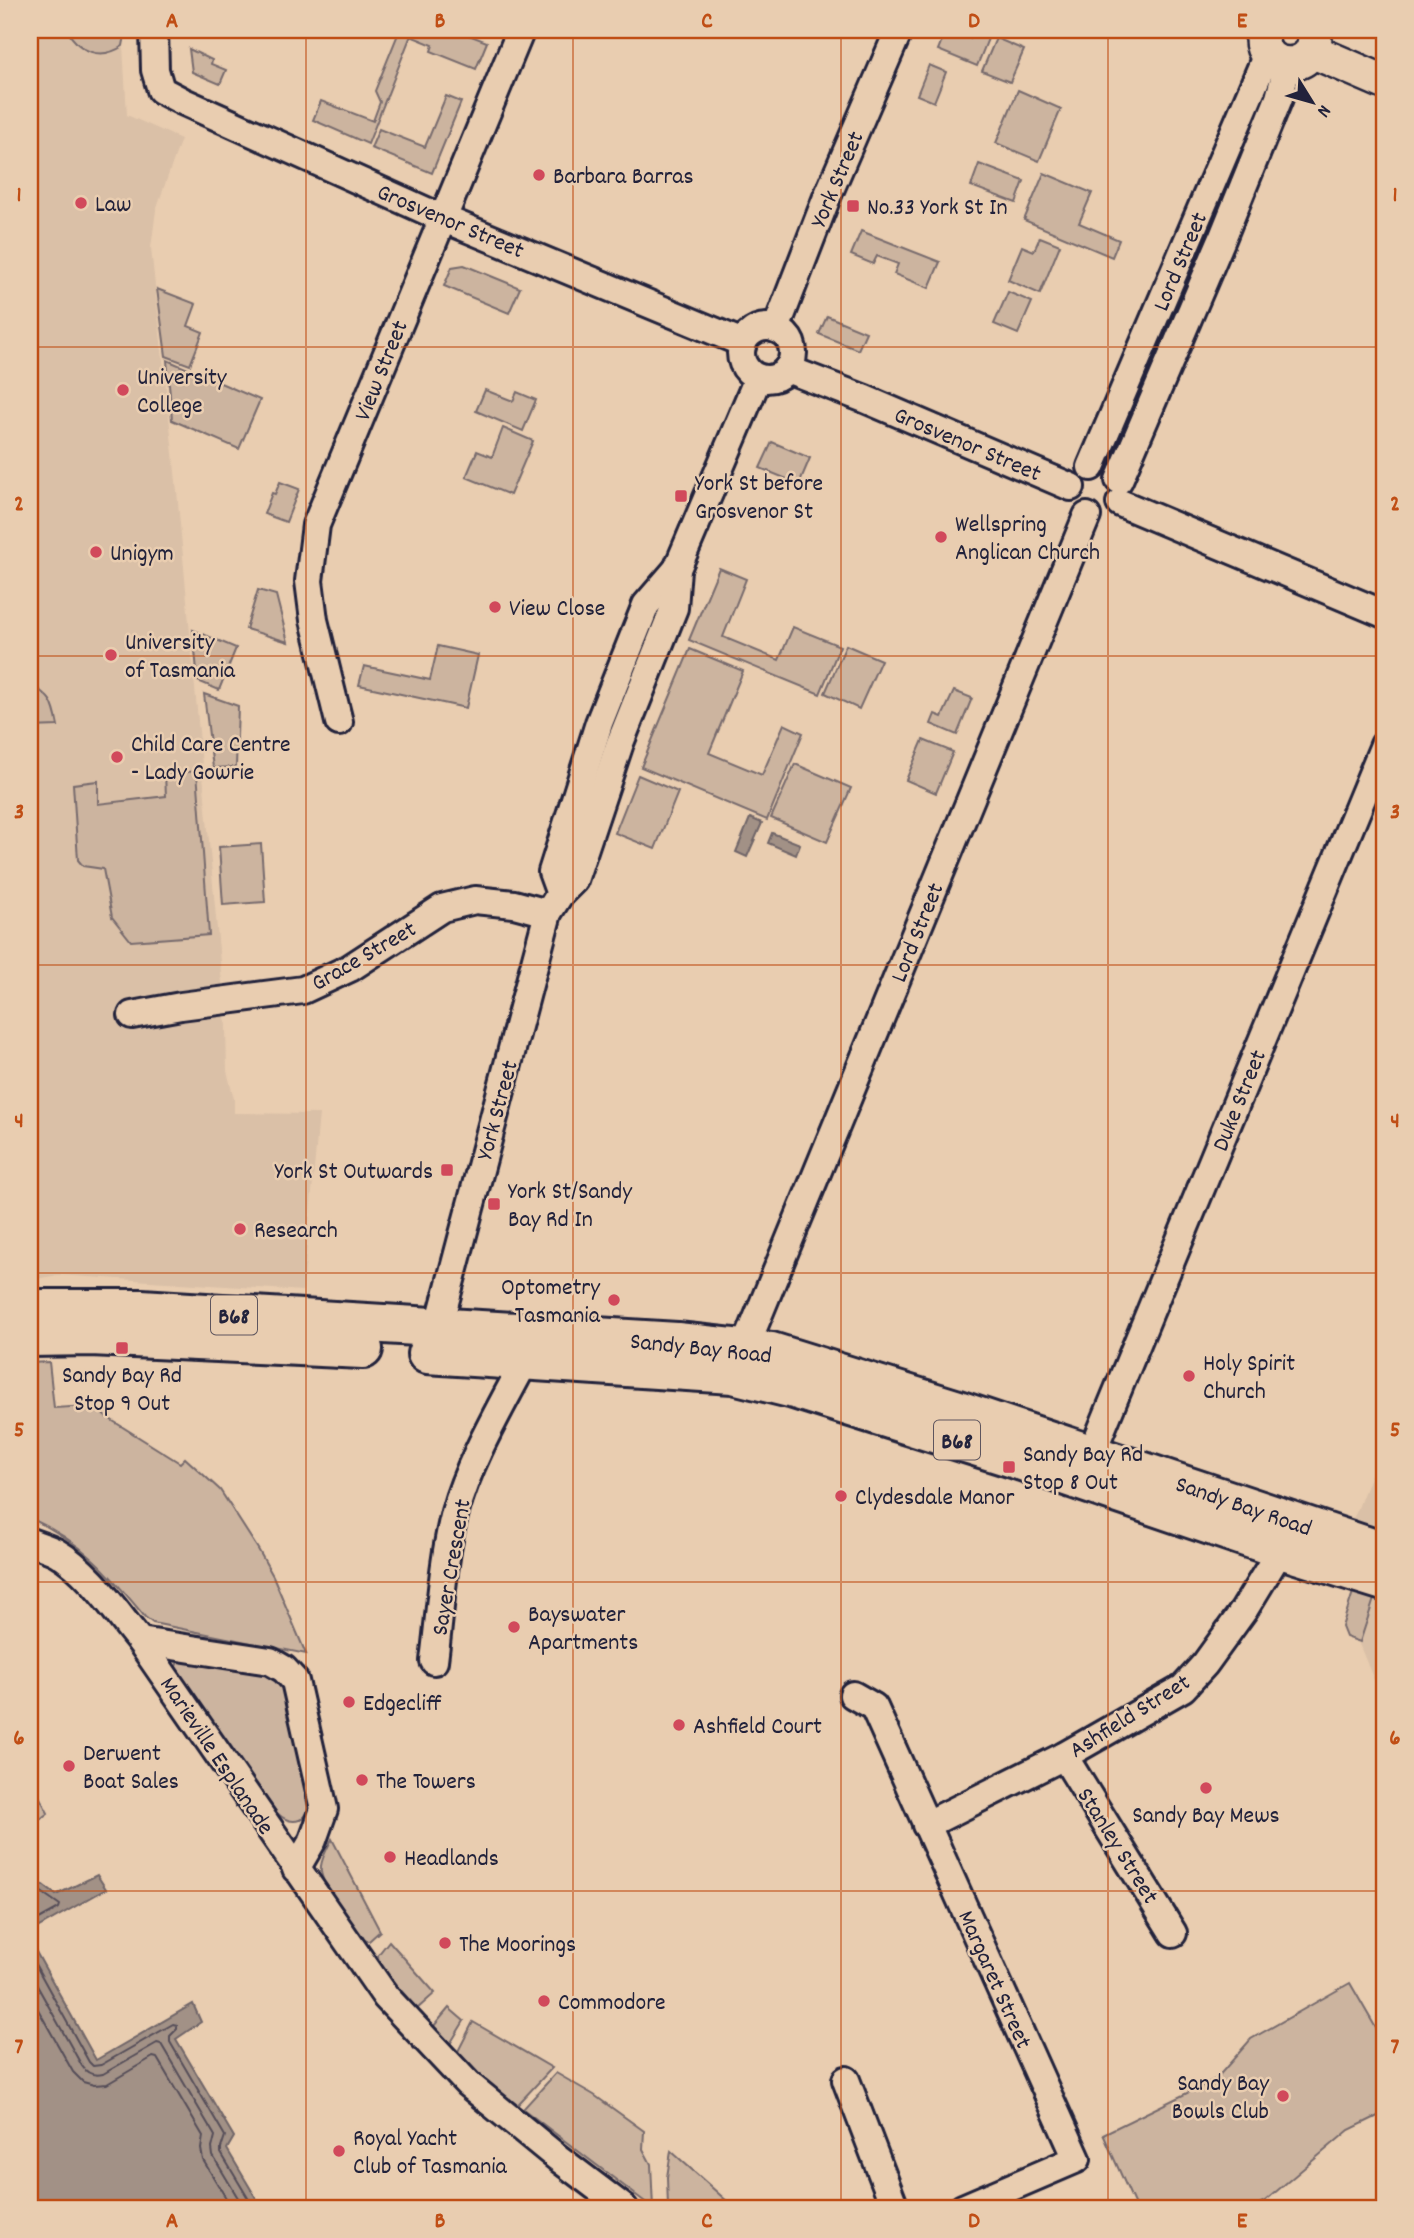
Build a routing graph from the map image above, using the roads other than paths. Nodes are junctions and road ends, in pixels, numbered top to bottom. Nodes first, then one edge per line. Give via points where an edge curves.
1 (154, 30) edge
2 (521, 30) edge
3 (899, 30) edge
4 (1289, 46) edge
5 (1384, 82) edge
6 (442, 218) junction
7 (1194, 227) junction
8 (1222, 239) junction
9 (1170, 281) junction
10 (1199, 293) junction
11 (776, 329) junction
12 (743, 344) junction
13 (787, 369) junction
14 (758, 378) junction
15 (1091, 467) junction
16 (1071, 487) junction
17 (1119, 491) junction
18 (1087, 516) junction
19 (1384, 614) edge
20 (339, 722) dead end
21 (1384, 745) edge
22 (554, 903) junction
23 (132, 1015) dead end
24 (30, 1309) edge
25 (30, 1337) edge
26 (436, 1342) junction
27 (525, 1361) junction
28 (739, 1361) junction
29 (1086, 1468) junction
30 (1286, 1536) junction
31 (30, 1542) edge
32 (1384, 1552) edge
33 (1342, 1553) junction
34 (1384, 1581) edge
35 (140, 1641) junction
36 (434, 1661) dead end
37 (853, 1695) dead end
38 (1064, 1756) junction
39 (926, 1825) junction
40 (296, 1869) junction
41 (1173, 1933) dead end
42 (846, 2080) dead end
43 (624, 2208) edge
44 (895, 2208) edge
45 (963, 2208) edge

1 - 6 street, Grosvenor Street via 155,70 162,90
2 - 6 street, View Street
3 - 11 street, York Street
4 - 5 street
4 - 7 street, Lord Street
4 - 8 street, Lord Street via 1279,98
6 - 12 street, Grosvenor Street
6 - 20 street, View Street via 316,525 309,581
7 - 8 street
7 - 9 street, Lord Street
8 - 10 street, Lord Street
9 - 10 street
9 - 15 street, Lord Street
10 - 17 street, Lord Street
11 - 12 street via 760,328
11 - 13 street via 792,346
12 - 14 street via 745,368
13 - 14 street via 774,378
13 - 16 street, Grosvenor Street
14 - 22 street, York Street via 677,569 646,605 599,723 552,872
15 - 16 street via 1078,475
15 - 17 street via 1107,469
16 - 18 street via 1076,508
17 - 18 street via 1116,510 1103,517
17 - 19 street
18 - 28 street, Lord Street
21 - 29 street, Duke Street
22 - 23 street, Grace Street via 475,900 442,908 351,968 303,990
22 - 26 street, York Street
24 - 26 main road, Sandy Bay Road / B68 via 141,1309
25 - 26 main road, Sandy Bay Road / B68 via 356,1348
26 - 27 main road, Sandy Bay Road / B68
26 - 28 main road, Sandy Bay Road / B68 via 677,1342
27 - 28 main road, Sandy Bay Road / B68
27 - 36 street, Sayer Crescent via 455,1512
28 - 29 main road, Sandy Bay Road / B68 via 794,1388
29 - 30 main road, Sandy Bay Road / B68
30 - 33 main road, Sandy Bay Road / B68
30 - 38 street, Ashfield Street via 1244,1610 1183,1688
31 - 35 street, Marieville Esplanade via 70,1563
32 - 33 main road, Sandy Bay Road / B68
33 - 34 main road, Sandy Bay Road / B68
35 - 40 street, Marieville Esplanade
35 - 40 street, Marieville Esplanade via 270,1661 295,1681 324,1809
37 - 39 street, Margaret Street via 874,1707
38 - 39 street, Ashfield Street
38 - 41 street, Stanley Street
39 - 45 street, Margaret Street via 1077,2159
40 - 43 street, Marieville Esplanade via 386,1997 468,2084
42 - 44 street

